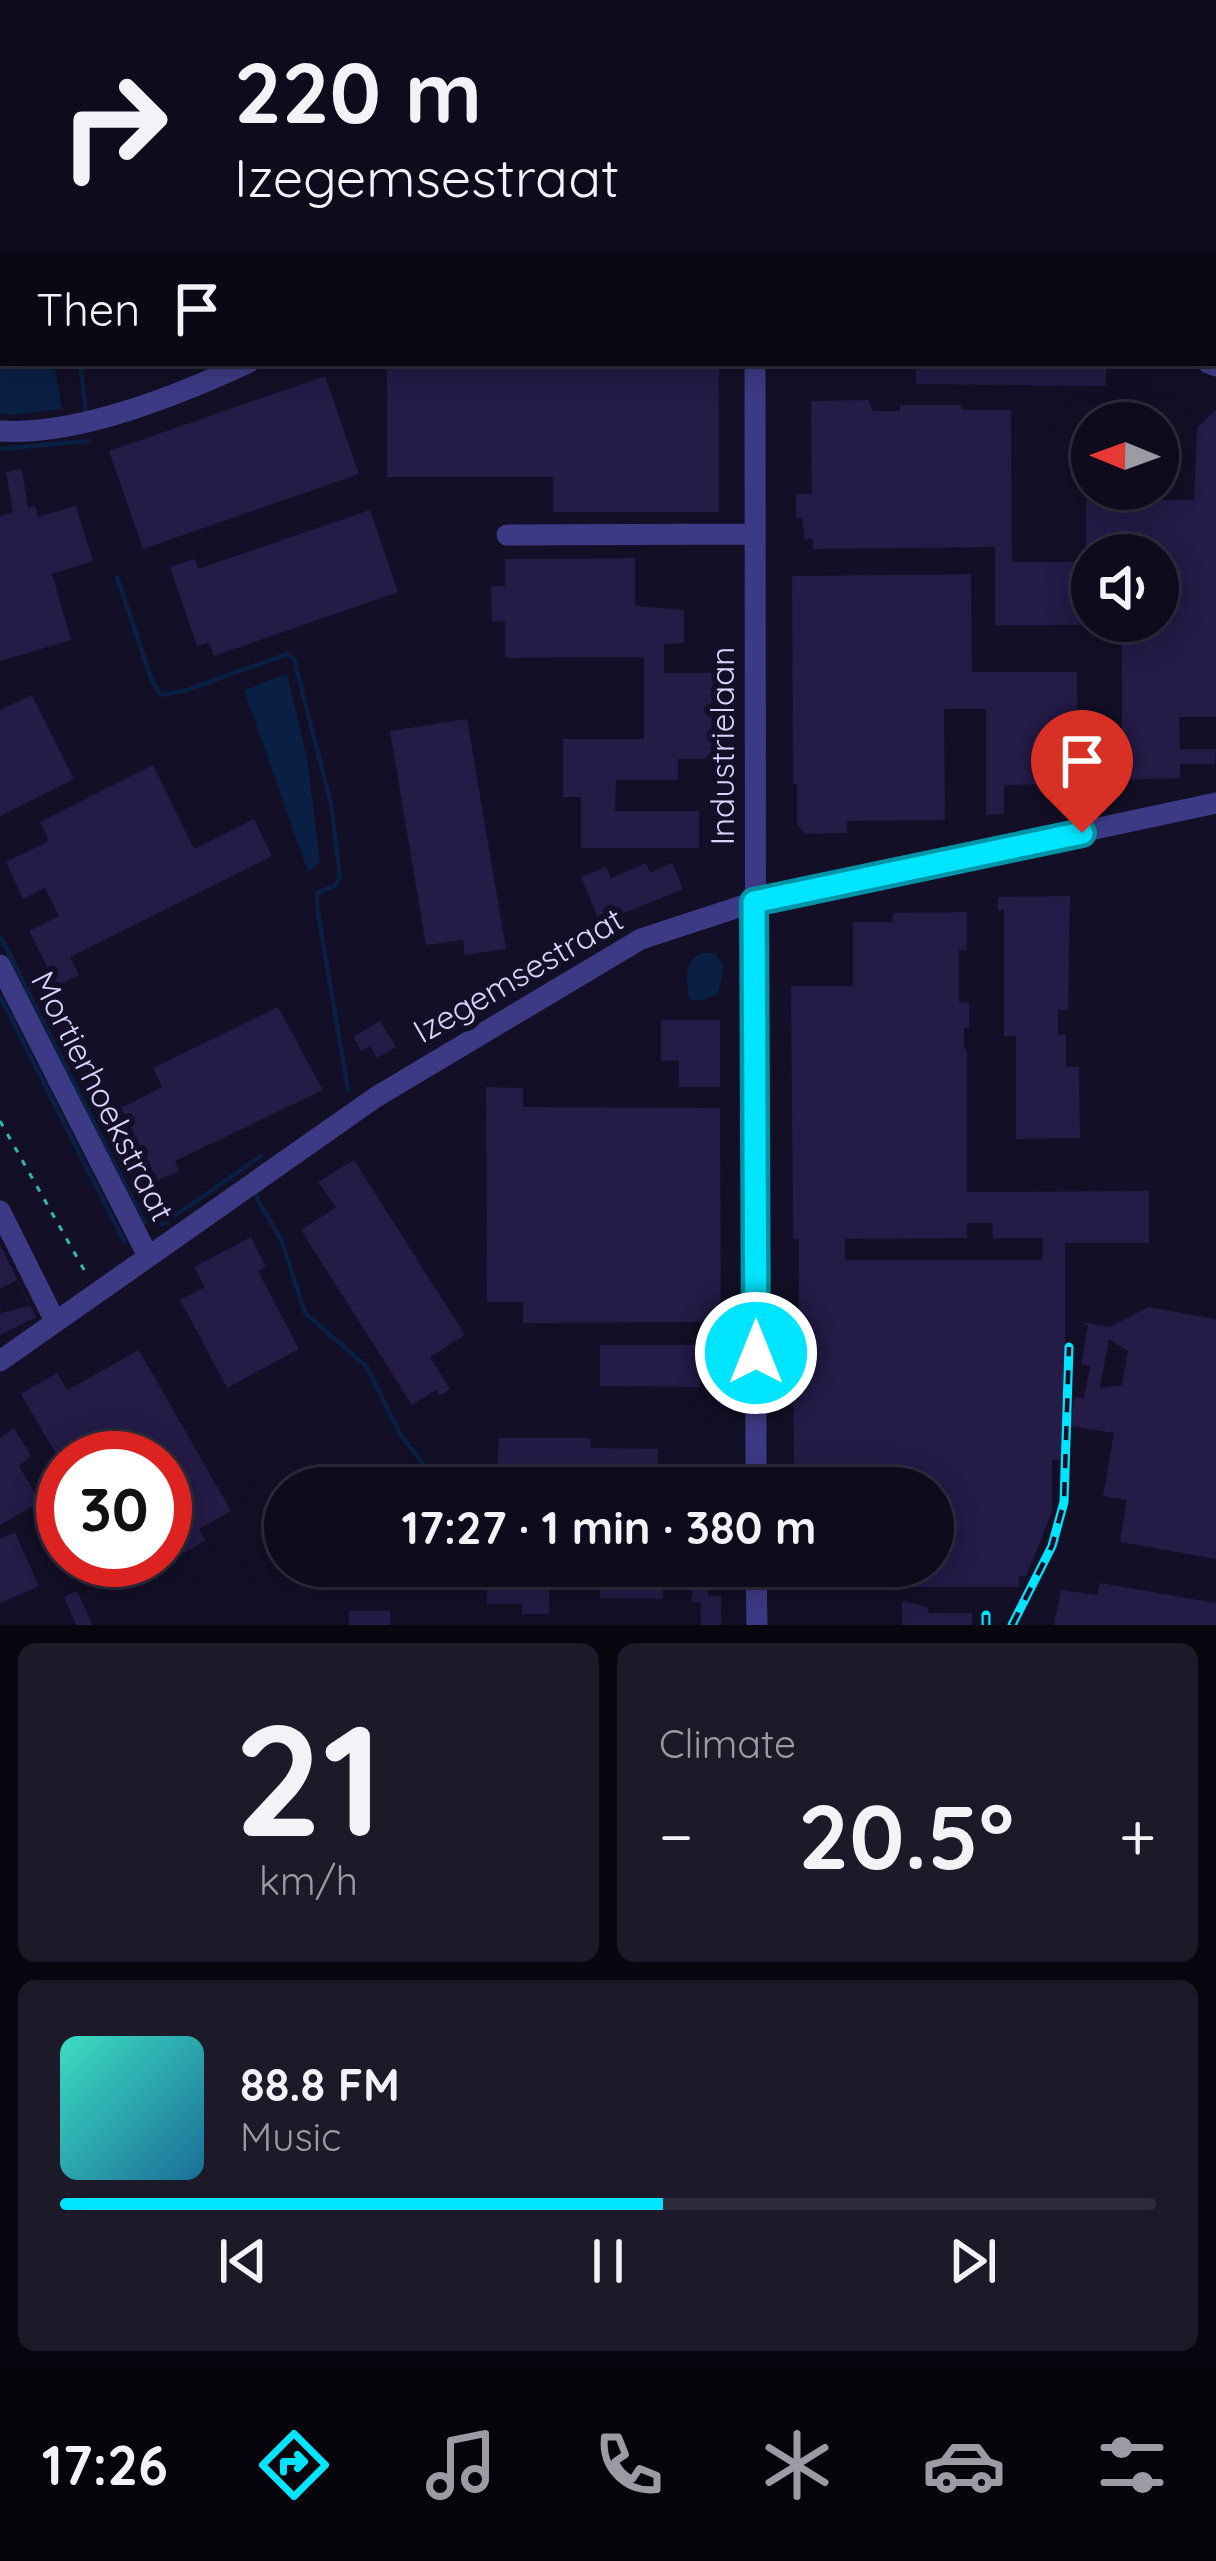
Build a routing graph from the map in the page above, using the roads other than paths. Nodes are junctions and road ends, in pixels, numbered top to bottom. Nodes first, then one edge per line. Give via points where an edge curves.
1 (241, 366) edge
2 (754, 366) edge
3 (0, 431) edge
4 (754, 534) junction
5 (507, 535) dead end
6 (1216, 803) edge
7 (754, 902) junction
8 (0, 965) edge
9 (0, 1211) edge
10 (148, 1256) junction
11 (56, 1321) junction
12 (0, 1361) edge
13 (756, 1467) edge
14 (756, 1587) edge
15 (757, 1625) edge

1 - 3 street via 73,424
2 - 4 street, Industrielaan
4 - 5 street
4 - 7 street, Industrielaan
6 - 7 street, Izegemsestraat
7 - 10 street, Izegemsestraat via 640,939 584,970 376,1097
7 - 13 street, Industrielaan
8 - 10 street, Mortierhoekstraat
9 - 11 street
10 - 11 street, Izegemsestraat
11 - 12 street, Izegemsestraat
14 - 15 street

